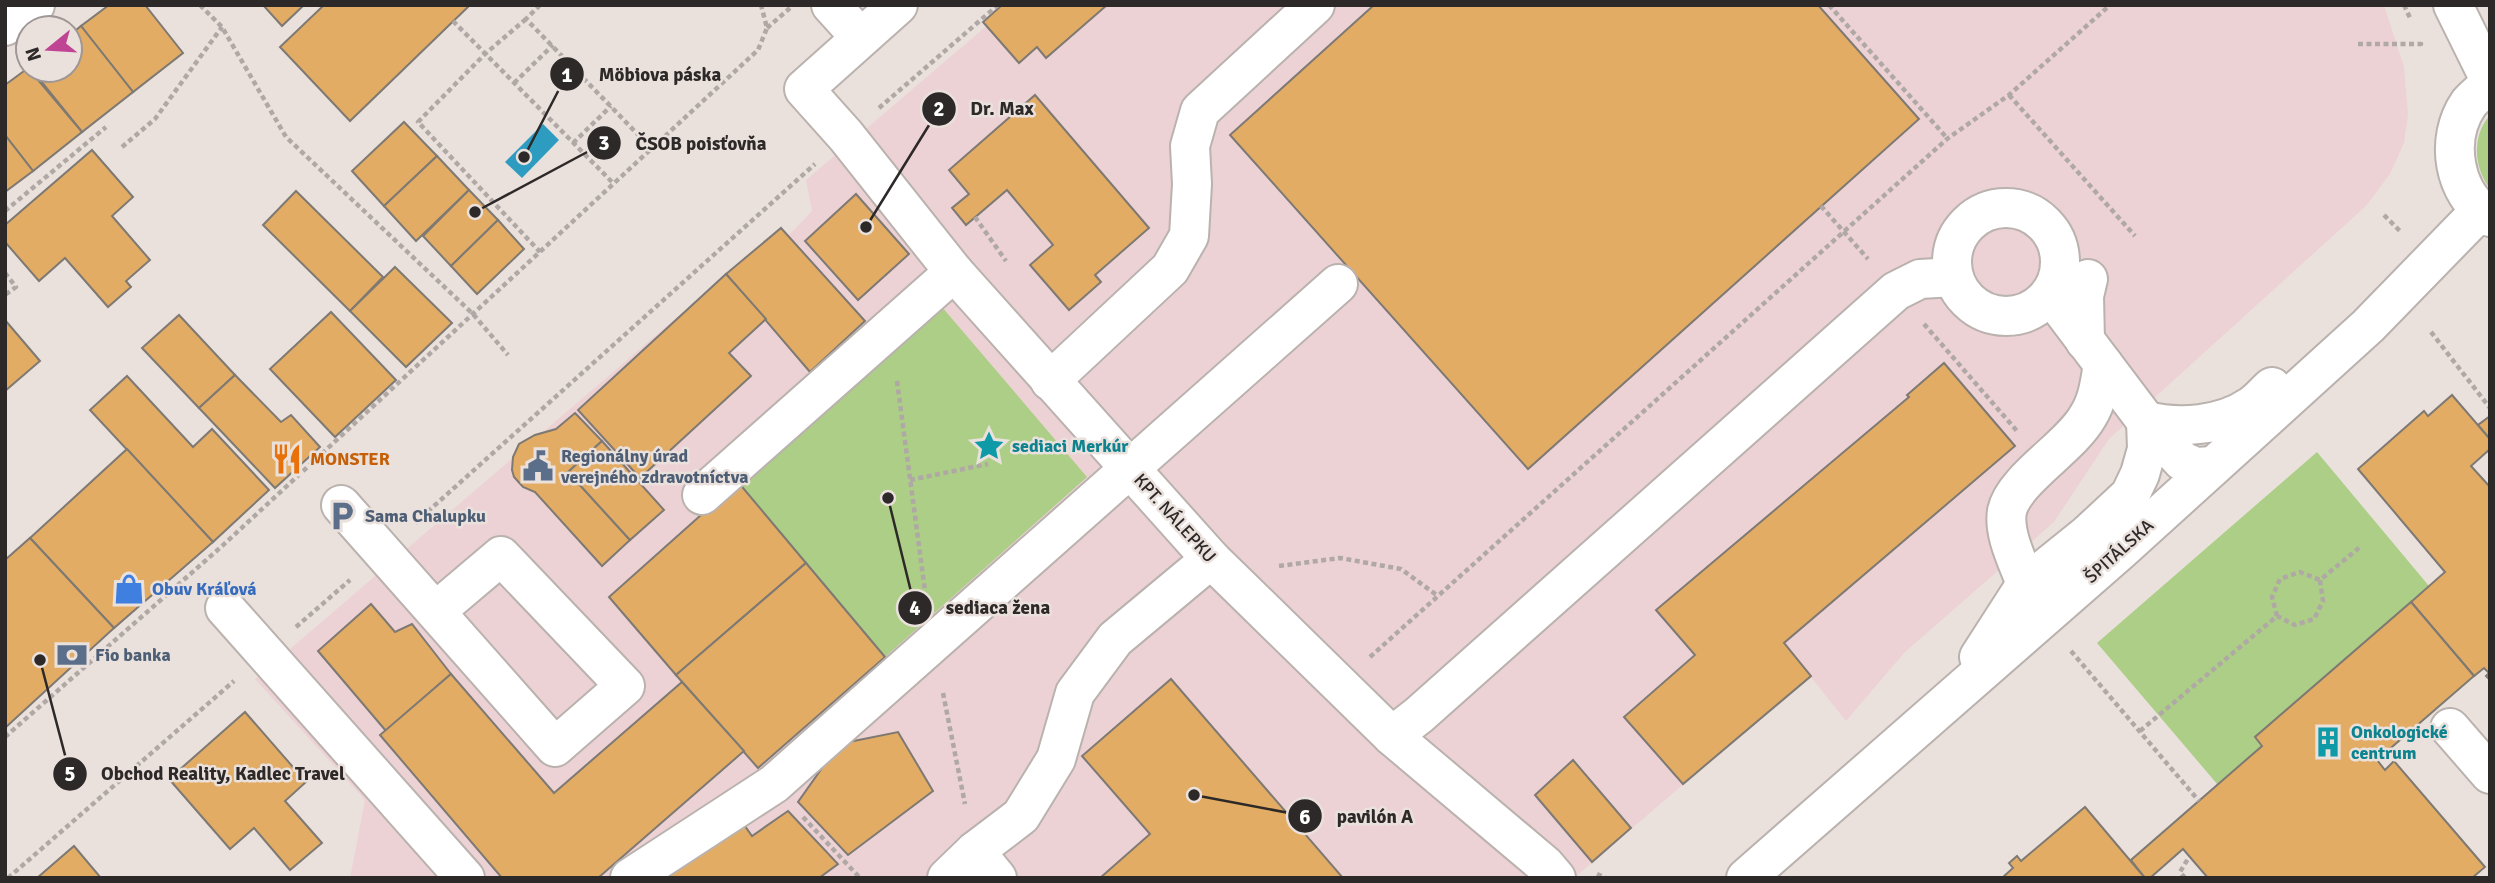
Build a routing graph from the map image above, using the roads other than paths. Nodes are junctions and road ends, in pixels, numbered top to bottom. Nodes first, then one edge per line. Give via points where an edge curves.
1 (35, 5) edge
2 (831, 5) edge
3 (898, 5) edge
4 (1315, 5) edge
5 (2453, 5) edge
6 (5, 26) edge
7 (860, 37) junction
8 (2490, 82) edge
9 (2485, 214) edge
10 (954, 272) junction
11 (1954, 277) junction
12 (2088, 279) dead end
13 (1338, 284) dead end
14 (2051, 295) junction
15 (2368, 326) junction
16 (2094, 353) junction
17 (1050, 381) junction
18 (2146, 421) junction
19 (2213, 466) junction
20 (1129, 467) junction
21 (702, 495) dead end
22 (341, 505) dead end
23 (1211, 559) junction
24 (2026, 584) junction
25 (225, 608) dead end
26 (436, 611) junction
27 (1956, 695) junction
28 (2450, 728) dead end
29 (1392, 736) junction
30 (2490, 774) edge
31 (986, 864) edge
32 (465, 878) edge
33 (630, 878) edge
34 (947, 878) edge
35 (1556, 878) edge
36 (1746, 878) edge

1 - 6 street
2 - 7 street
3 - 7 street
4 - 17 street via 1200,111 1190,146 1189,236 1170,269
5 - 8 street
7 - 10 street, KPT. NÁLEPKU via 804,89
8 - 9 street via 2470,103 2457,130 2455,150 2463,187
9 - 15 street, ŠPITÁLSKA
10 - 17 street, KPT. NÁLEPKU
10 - 21 street
11 - 14 street via 1966,299 1986,313 2009,317 2032,311
11 - 14 street via 1957,238 1969,222 1987,211 2014,207 2040,218 2058,241 2061,269
11 - 29 street via 1920,279 1896,291
12 - 16 street via 2084,296
13 - 20 street
14 - 16 street
15 - 18 street via 2313,356 2250,406 2223,418 2189,426
15 - 19 street, ŠPITÁLSKA
16 - 18 street
16 - 24 street via 2099,391 2088,416 2020,487 2007,510 2007,525
17 - 20 street, KPT. NÁLEPKU
18 - 19 street via 2182,461 2196,467
18 - 24 street via 2147,449 2130,495
19 - 27 street, ŠPITÁLSKA
20 - 23 street, KPT. NÁLEPKU
20 - 33 street via 774,784
22 - 26 street
23 - 29 street, KPT. NÁLEPKU
23 - 31 street via 1115,639 1075,693 1056,759
24 - 27 street
25 - 32 street
26 - 26 street via 555,747 625,686 501,556
27 - 36 street, ŠPITÁLSKA
28 - 30 street
29 - 35 street, KPT. NÁLEPKU
31 - 34 street

